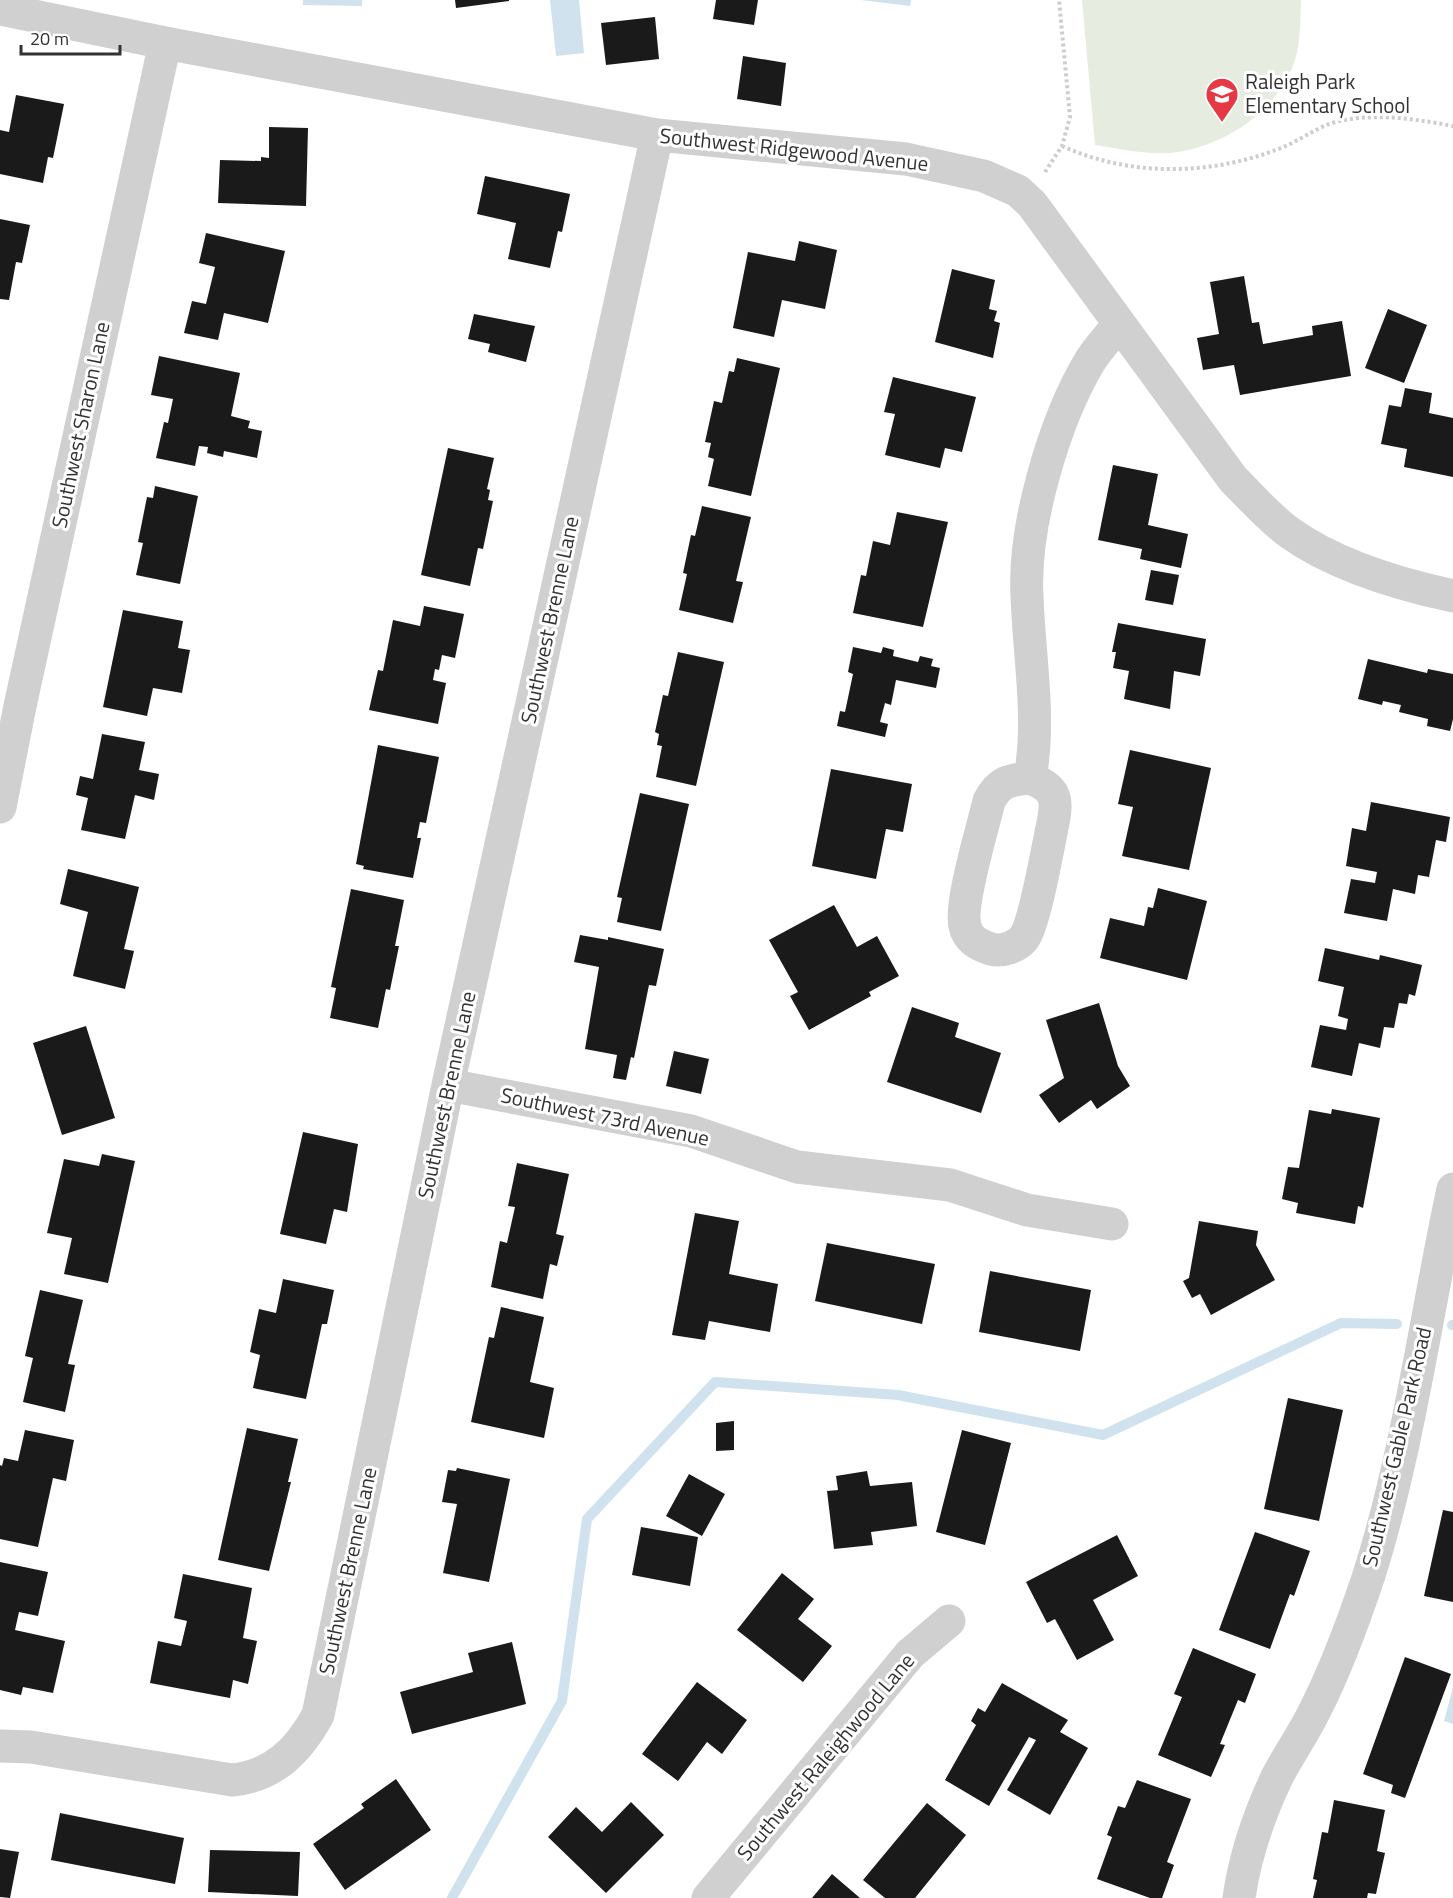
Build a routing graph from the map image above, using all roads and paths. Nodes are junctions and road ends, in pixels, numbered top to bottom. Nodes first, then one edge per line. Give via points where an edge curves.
1 (1059, 0) edge
2 (0, 9) edge
3 (165, 43) junction
4 (1453, 126) edge
5 (657, 135) junction
6 (1062, 146) junction
7 (1018, 191) junction
8 (1118, 325) junction
9 (1453, 596) edge
10 (1030, 778) junction
11 (0, 807) edge
12 (448, 1085) junction
13 (1453, 1189) edge
14 (1112, 1224) dead end
15 (949, 1621) dead end
16 (0, 1746) edge
17 (708, 1898) edge
18 (1239, 1898) edge

1 - 6 path via 1070,117
2 - 3 street, Southwest Ridgewood Avenue
3 - 5 street, Southwest Ridgewood Avenue
3 - 11 street, Southwest Sharon Lane
4 - 6 path via 1379,116 1338,121 1273,150 1193,169 1126,166 1083,156
5 - 7 street, Southwest Ridgewood Avenue via 906,159 984,176
5 - 12 street, Southwest Brenne Lane
6 - 7 path via 1044,172
7 - 8 street, Southwest Ridgewood Avenue via 1032,204
8 - 9 street, Southwest Ridgewood Avenue via 1233,479 1287,532 1311,548 1358,568
8 - 10 street via 1091,361 1066,411 1046,467 1036,511 1026,593 1036,735
10 - 10 street via 1007,780 997,787 989,801 965,907 964,926 970,936 976,944 995,950 1013,947 1024,938 1054,815 1054,796 1047,785
12 - 14 street, Southwest 73rd Avenue via 691,1131 797,1167 950,1185 1027,1210
12 - 16 street, Southwest Brenne Lane via 318,1715 305,1739 267,1772 232,1780 31,1747
13 - 18 street, Southwest Gable Park Road via 1388,1509 1368,1575 1324,1691 1263,1809
15 - 17 street, Southwest Raleighwood Lane via 910,1654

